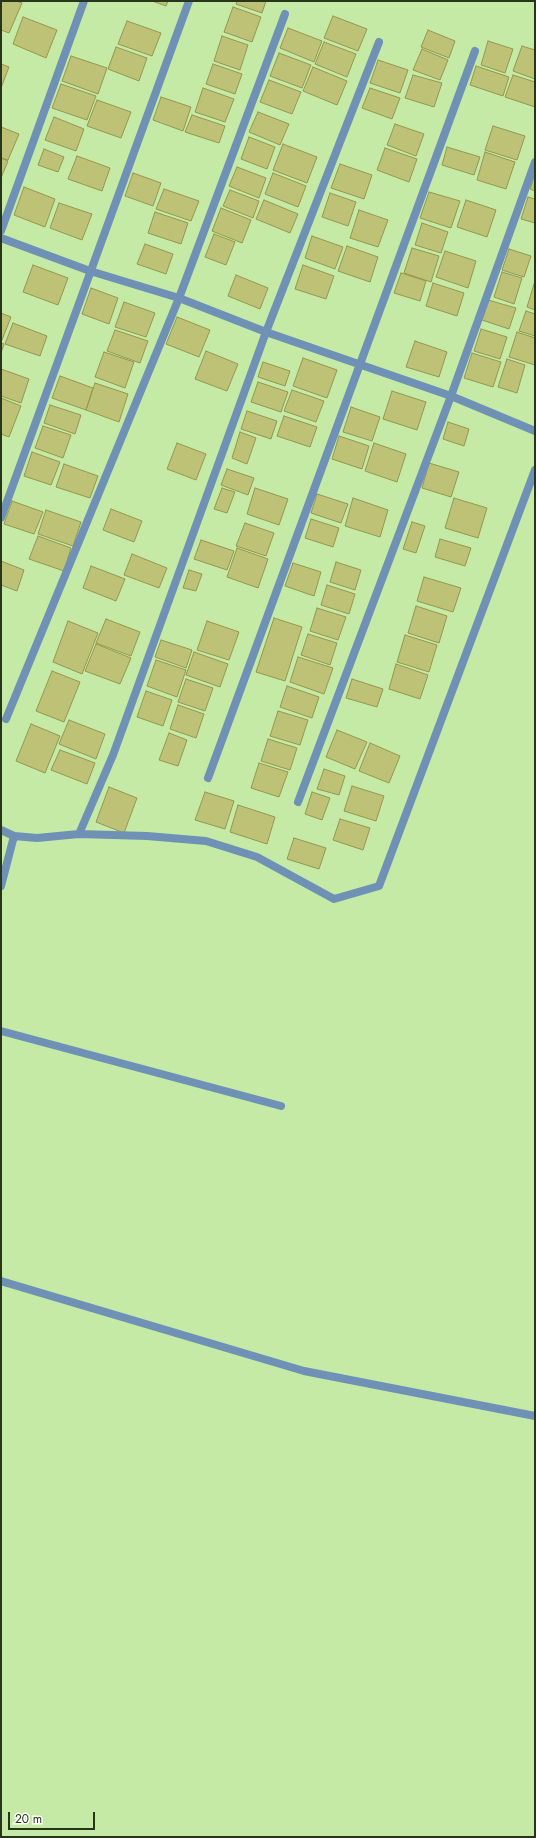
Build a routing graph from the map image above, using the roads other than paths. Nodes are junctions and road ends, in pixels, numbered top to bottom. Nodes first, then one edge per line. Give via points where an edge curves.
1 (84, 1) edge
2 (189, 1) edge
3 (284, 14) dead end
4 (378, 42) dead end
5 (475, 51) dead end
6 (535, 162) edge
7 (1, 231) edge
8 (1, 238) edge
9 (90, 270) junction
10 (179, 298) junction
11 (266, 332) junction
12 (360, 364) junction
13 (451, 396) junction
14 (535, 431) edge
15 (535, 470) edge
16 (1, 518) edge
17 (6, 719) dead end
18 (208, 778) dead end
19 (298, 802) dead end
20 (1, 830) edge
21 (79, 834) junction
22 (14, 836) junction
23 (1, 886) edge
24 (1, 1031) edge
25 (281, 1106) dead end
26 (1, 1281) edge
27 (535, 1416) edge

1 - 7 street
2 - 9 street
3 - 10 street
4 - 11 street
5 - 12 street
6 - 13 street
8 - 9 street
9 - 10 street
9 - 16 street
10 - 11 street
10 - 17 street
11 - 12 street
11 - 21 street via 113,755
12 - 13 street
12 - 18 street
13 - 14 street
13 - 19 street
15 - 21 street via 379,886 334,899 257,857 206,841
20 - 22 street
21 - 22 street via 37,838
22 - 23 street
24 - 25 street
26 - 27 street via 304,1371

